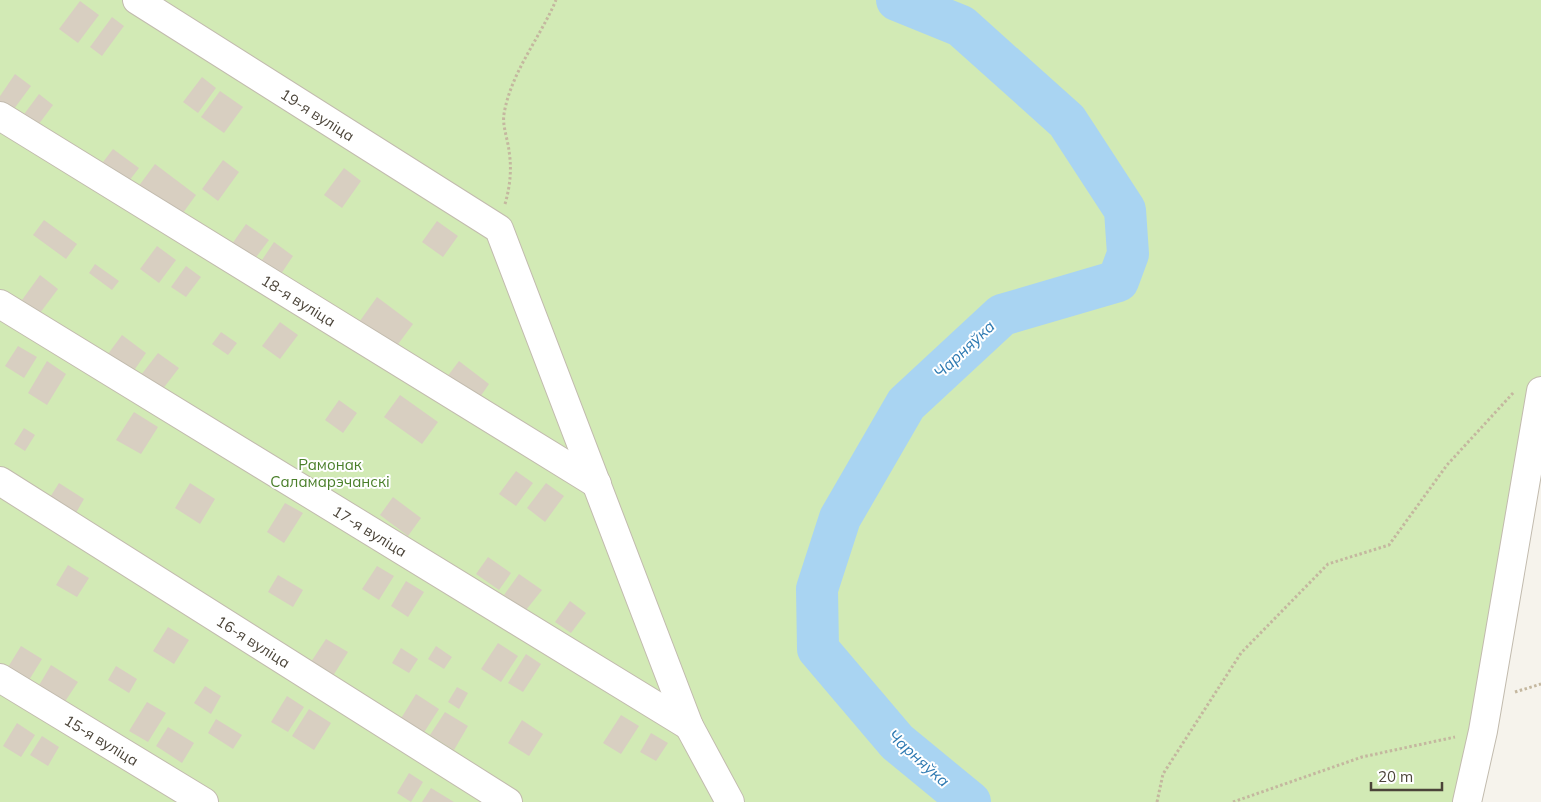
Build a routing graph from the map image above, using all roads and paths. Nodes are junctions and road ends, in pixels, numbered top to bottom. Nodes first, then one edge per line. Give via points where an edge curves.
1 (137, 0) edge
2 (556, 0) edge
3 (0, 116) edge
4 (499, 229) junction
5 (0, 304) edge
6 (1514, 391) dead end
7 (1541, 391) edge
8 (0, 481) edge
9 (597, 484) junction
10 (0, 678) edge
11 (689, 726) junction
12 (1483, 731) junction
13 (204, 802) edge
14 (508, 802) edge
15 (730, 802) edge
16 (1157, 802) edge
17 (1233, 802) edge
18 (1467, 802) edge

1 - 4 street, 19-я вуліца
2 - 4 path via 510,87 503,116 510,153 510,185
3 - 9 street, 18-я вуліца
4 - 9 street
5 - 11 street, 17-я вуліца
6 - 16 path via 1447,465 1389,545 1328,564 1241,653 1163,774
7 - 12 street
8 - 14 street, 16-я вуліца
9 - 11 street
10 - 13 street, 15-я вуліца
11 - 15 street
12 - 17 path via 1362,757
12 - 18 street

